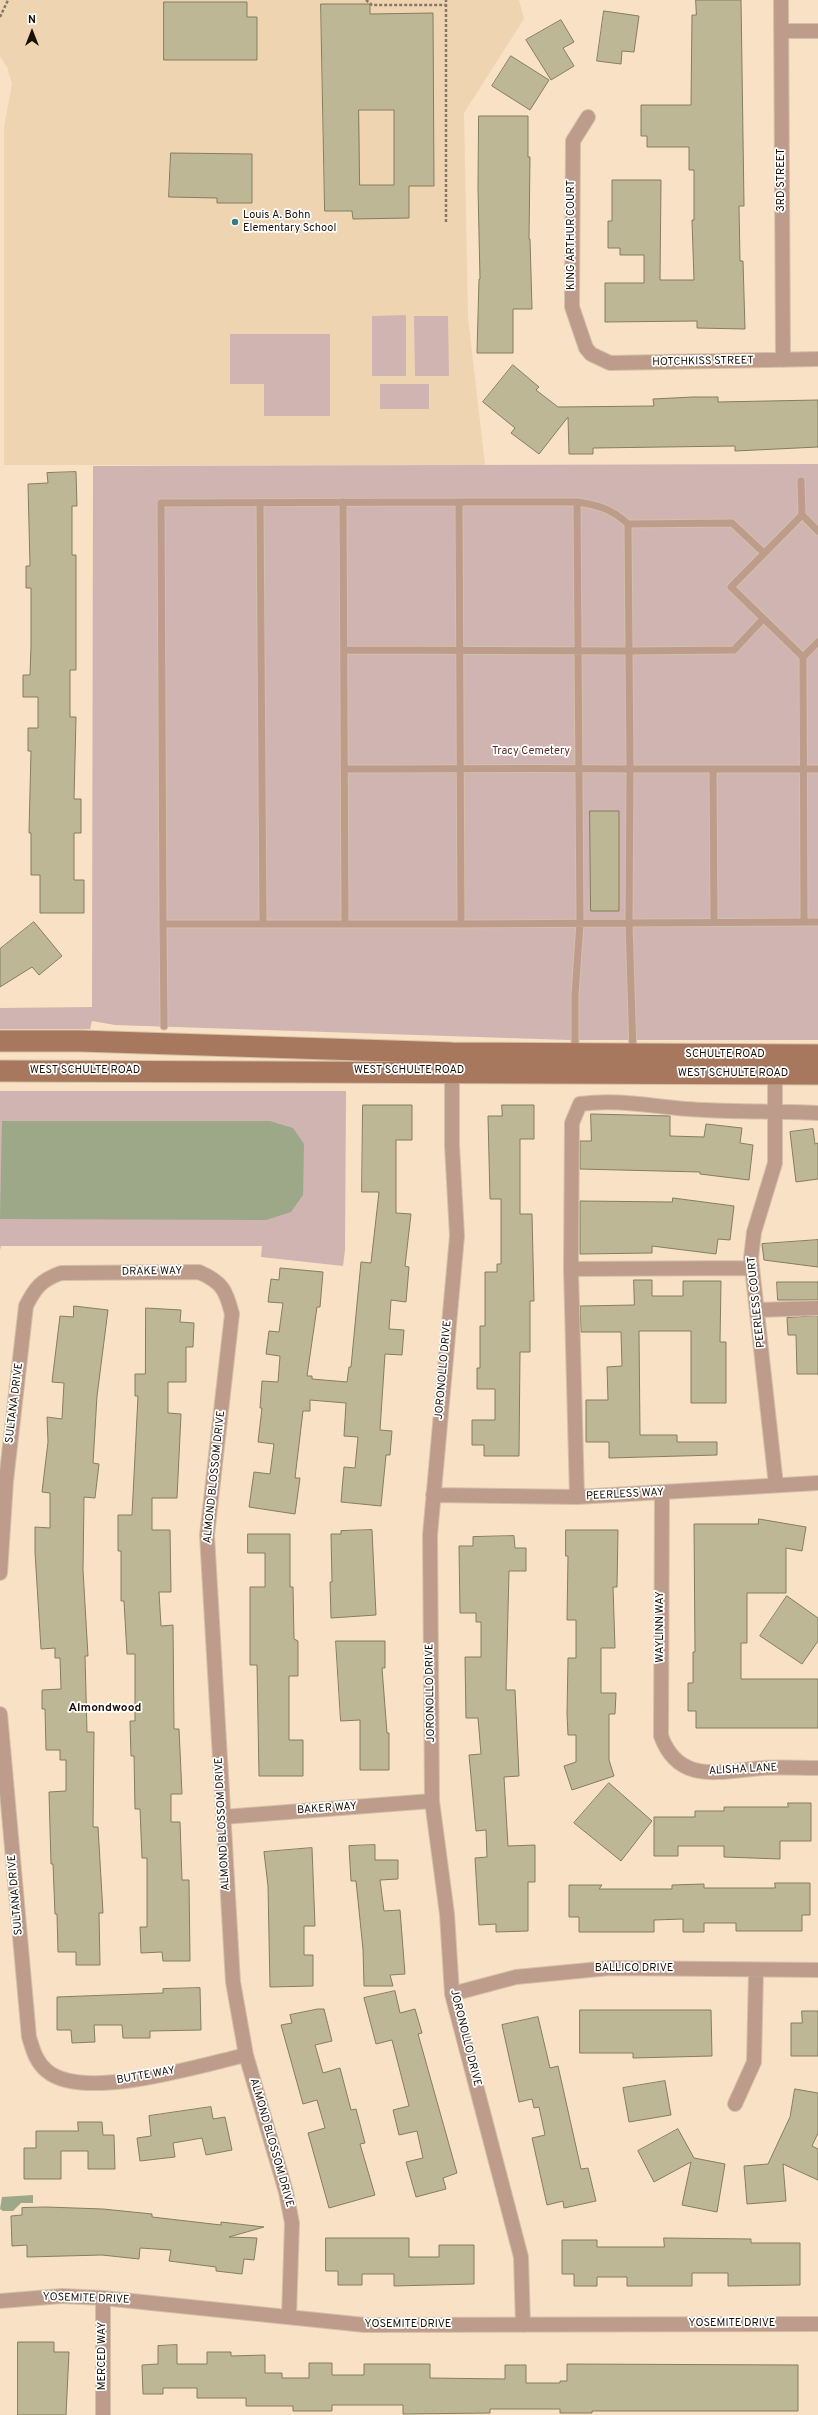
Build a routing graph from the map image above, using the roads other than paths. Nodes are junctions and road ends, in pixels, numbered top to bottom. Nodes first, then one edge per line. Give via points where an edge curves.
1 (781, 0) edge
2 (781, 31) junction
3 (818, 31) edge
4 (588, 117) dead end
5 (591, 354) joint
6 (818, 359) edge
7 (783, 360) junction
8 (801, 481) dead end
9 (344, 502) junction
10 (459, 502) junction
11 (577, 502) junction
12 (260, 503) junction
13 (802, 515) junction
14 (628, 524) junction
15 (818, 531) edge
16 (764, 553) junction
17 (763, 619) junction
18 (818, 642) edge
19 (344, 650) junction
20 (460, 650) junction
21 (578, 650) junction
22 (629, 650) junction
23 (803, 657) junction
24 (578, 768) junction
25 (345, 769) junction
26 (460, 769) junction
27 (630, 769) junction
28 (713, 769) junction
29 (803, 769) junction
30 (818, 769) edge
31 (714, 922) junction
32 (804, 922) junction
33 (818, 922) edge
34 (580, 923) junction
35 (629, 923) junction
36 (163, 924) junction
37 (263, 924) junction
38 (345, 924) junction
39 (461, 924) junction
40 (164, 1026) dead end
41 (0, 1041) edge
42 (575, 1055) junction
43 (633, 1055) junction
44 (818, 1055) edge
45 (452, 1062) junction
46 (0, 1071) edge
47 (775, 1074) junction
48 (818, 1074) edge
49 (776, 1111) junction
50 (818, 1113) edge
51 (752, 1268) junction
52 (571, 1270) junction
53 (39, 1284) joint
54 (818, 1308) edge
55 (758, 1310) junction
56 (231, 1326) joint
57 (818, 1482) edge
58 (776, 1485) junction
59 (662, 1493) junction
60 (433, 1495) junction
61 (577, 1497) junction
62 (0, 1573) edge
63 (0, 1714) edge
64 (672, 1758) joint
65 (818, 1768) edge
66 (432, 1801) junction
67 (222, 1817) junction
68 (818, 1970) edge
69 (756, 1971) junction
70 (452, 1994) junction
71 (246, 2055) junction
72 (46, 2071) joint
73 (735, 2104) dead end
74 (103, 2298) junction
75 (0, 2301) edge
76 (288, 2316) junction
77 (818, 2324) edge
78 (523, 2325) junction
79 (103, 2415) edge

1 - 2 street, 3RD STREET
2 - 3 street
2 - 7 street, 3RD STREET
4 - 5 street, KING ARTHUR COURT via 573,141 572,307 586,348
5 - 7 street, HOTCHKISS STREET via 610,363
6 - 7 street, HOTCHKISS STREET
8 - 13 lane
9 - 10 lane
9 - 12 lane
9 - 19 lane
10 - 11 lane
10 - 20 lane
11 - 14 lane via 616,512
11 - 21 lane
12 - 36 lane via 161,503
12 - 37 lane
13 - 15 lane
13 - 16 lane
14 - 16 lane via 732,523
14 - 22 lane
16 - 17 lane via 731,587
17 - 22 lane via 734,650
17 - 23 lane
18 - 23 lane
19 - 20 lane
19 - 25 lane
20 - 21 lane
20 - 26 lane
21 - 22 lane
21 - 24 lane
22 - 27 lane
23 - 29 lane
24 - 26 lane
24 - 27 lane
24 - 34 lane
25 - 26 lane
25 - 38 lane
26 - 39 lane
27 - 28 lane
27 - 35 lane
28 - 29 lane
28 - 31 lane
29 - 30 lane
29 - 32 lane
31 - 32 lane
31 - 35 lane
32 - 33 lane
34 - 35 lane
34 - 39 lane
34 - 42 lane via 575,995
35 - 43 lane
36 - 37 lane
36 - 40 lane
37 - 38 lane
38 - 39 lane
41 - 45 main road, WEST SCHULTE ROAD via 110,1042
42 - 43 main road, WEST SCHULTE ROAD
42 - 45 main road, WEST SCHULTE ROAD
43 - 44 main road, SCHULTE ROAD
45 - 46 main road, WEST SCHULTE ROAD
45 - 47 main road, WEST SCHULTE ROAD
45 - 60 street, JORONOLLO DRIVE via 452,1144 457,1236
47 - 48 main road, WEST SCHULTE ROAD
47 - 49 street, PEERLESS COURT
49 - 50 street
49 - 51 street, PEERLESS COURT via 775,1163 754,1232
49 - 52 street via 703,1110 600,1102 580,1104 572,1122
51 - 52 street
51 - 55 street, PEERLESS COURT
52 - 61 street
53 - 56 street, DRAKE WAY via 46,1278 61,1273 199,1272 216,1279 227,1293 232,1314
53 - 62 street, SULTANA DRIVE via 26,1306 6,1481
54 - 55 street
55 - 58 street, PEERLESS COURT
56 - 67 street, ALMOND BLOSSOM DRIVE via 207,1536
57 - 58 street, PEERLESS WAY
58 - 59 street, PEERLESS WAY
59 - 61 street, PEERLESS WAY
59 - 64 street, WAYLINN WAY via 661,1736
60 - 61 street, PEERLESS WAY
60 - 66 street, JORONOLLO DRIVE via 430,1535
63 - 72 street, SULTANA DRIVE via 29,2037 36,2060
64 - 65 street, ALISHA LANE via 688,1769 708,1773 765,1768
66 - 67 street, BAKER WAY
66 - 70 street, JORONOLLO DRIVE via 447,1914
67 - 71 street, ALMOND BLOSSOM DRIVE via 233,1982
68 - 69 street, BALLICO DRIVE
69 - 70 street, BALLICO DRIVE via 610,1968 516,1977
69 - 73 street via 754,2062
70 - 78 street, JORONOLLO DRIVE via 521,2257
71 - 72 street, BUTTE WAY via 126,2082 79,2083
71 - 76 street, ALMOND BLOSSOM DRIVE via 286,2192 292,2223
74 - 75 street, YOSEMITE DRIVE via 62,2296
74 - 76 street, YOSEMITE DRIVE
74 - 79 street, MERCED WAY
76 - 78 street, YOSEMITE DRIVE via 365,2325
77 - 78 street, YOSEMITE DRIVE

